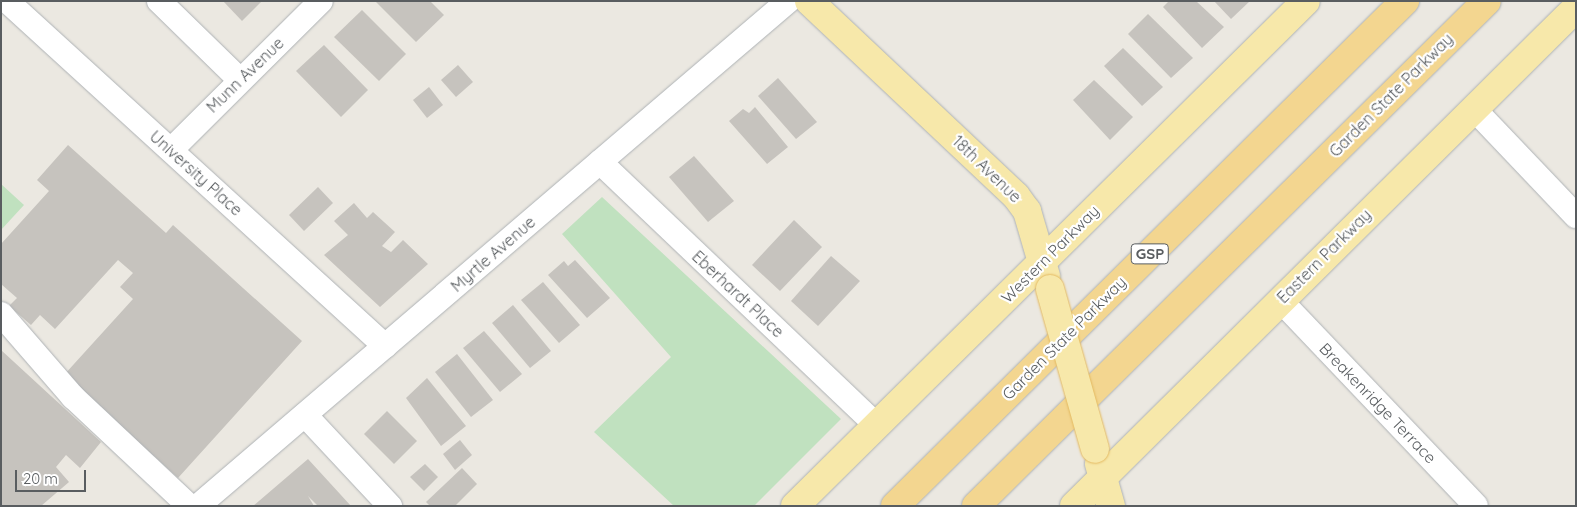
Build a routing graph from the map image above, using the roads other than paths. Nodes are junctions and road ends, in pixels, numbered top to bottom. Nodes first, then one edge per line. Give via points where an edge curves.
1 (6, 1) edge
2 (159, 1) edge
3 (321, 1) edge
4 (788, 1) edge
5 (809, 1) edge
6 (1306, 1) edge
7 (1405, 1) edge
8 (1486, 1) edge
9 (1576, 8) edge
10 (240, 80) junction
11 (1474, 109) junction
12 (171, 150) junction
13 (600, 162) junction
14 (1576, 216) edge
15 (1042, 262) junction
16 (1280, 300) junction
17 (1, 314) edge
18 (385, 346) junction
19 (305, 414) junction
20 (876, 425) junction
21 (1103, 478) junction
22 (189, 506) edge
23 (198, 506) edge
24 (390, 506) edge
25 (795, 506) edge
26 (895, 506) edge
27 (976, 506) edge
28 (1074, 506) edge
29 (1111, 506) edge
30 (1476, 506) edge

1 - 12 street, University Place
2 - 10 street
3 - 10 street, Munn Avenue
4 - 13 street, Myrtle Avenue
5 - 15 main road, 18th Avenue via 1016,196 1027,211
6 - 15 main road, Western Parkway
7 - 26 highway, Garden State Parkway / GSP
8 - 27 highway, Garden State Parkway
9 - 11 main road, Eastern Parkway
10 - 12 street, Munn Avenue
11 - 14 street
11 - 16 main road, Eastern Parkway
12 - 18 street, University Place
13 - 18 street, Myrtle Avenue
13 - 20 street, Eberhardt Place
15 - 20 main road, Western Parkway
15 - 21 main road, 18th Avenue, bridge
16 - 21 main road, Eastern Parkway
16 - 30 street, Breakenridge Terrace
17 - 22 street via 42,364
18 - 19 street, Myrtle Avenue
19 - 23 street, Myrtle Avenue
19 - 24 street
20 - 25 main road, Western Parkway
21 - 28 main road, Eastern Parkway
21 - 29 main road, 18th Avenue

